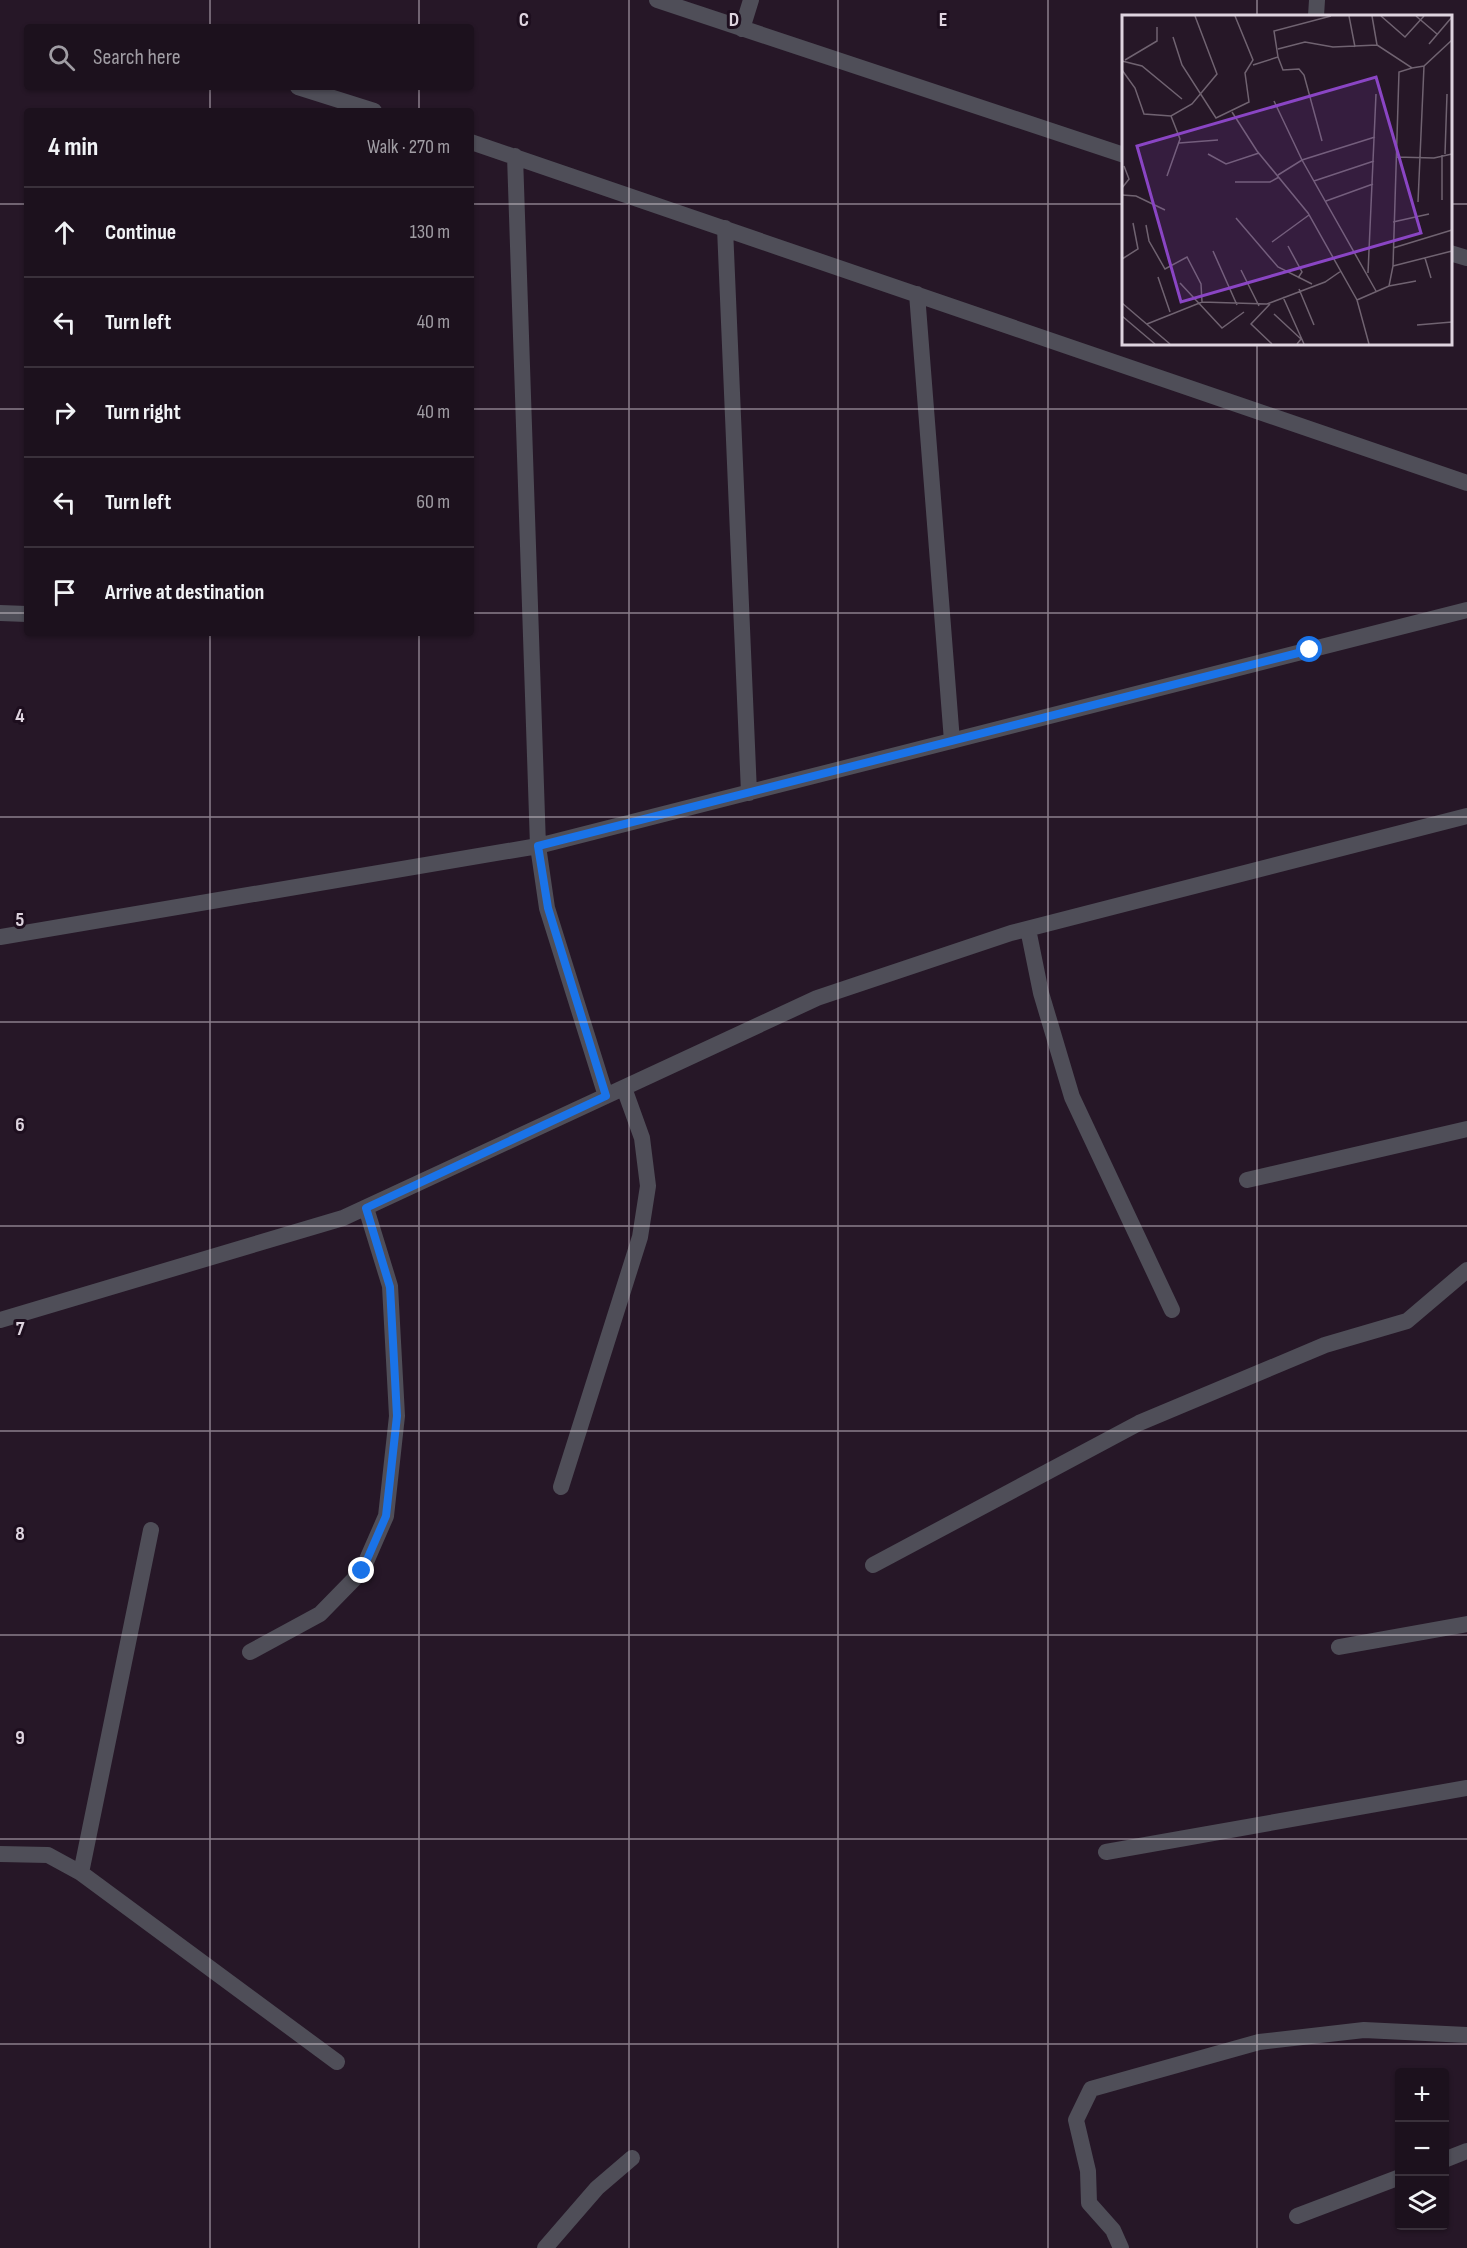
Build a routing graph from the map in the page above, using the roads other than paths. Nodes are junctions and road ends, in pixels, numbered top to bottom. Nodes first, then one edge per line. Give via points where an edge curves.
1 (657, 0) edge
2 (751, 0) edge
3 (1317, 0) edge
4 (1316, 15) edge
5 (742, 29) junction
6 (308, 90) edge
7 (364, 108) edge
8 (474, 143) edge
9 (1122, 154) edge
10 (515, 156) junction
11 (725, 228) junction
12 (1452, 254) edge
13 (1467, 258) edge
14 (917, 294) junction
15 (1467, 483) edge
16 (1467, 610) edge
17 (0, 613) edge
18 (24, 614) edge
19 (952, 741) junction
20 (749, 793) junction
21 (1467, 816) edge
22 (538, 846) junction
23 (1028, 928) junction
24 (0, 937) edge
25 (624, 1088) junction
26 (606, 1096) junction
27 (1467, 1129) edge
28 (1247, 1180) dead end
29 (366, 1208) junction
30 (1467, 1270) edge
31 (1172, 1310) dead end
32 (0, 1320) edge
33 (561, 1487) dead end
34 (151, 1530) dead end
35 (873, 1565) dead end
36 (1467, 1624) edge
37 (1339, 1647) dead end
38 (250, 1652) dead end
39 (1467, 1788) edge
40 (1106, 1852) dead end
41 (0, 1854) edge
42 (81, 1873) junction
43 (1467, 2035) edge
44 (337, 2062) dead end
45 (1467, 2151) edge
46 (632, 2158) dead end
47 (1449, 2158) edge
48 (1395, 2179) edge
49 (1297, 2216) dead end
50 (545, 2248) edge
51 (1121, 2248) edge

1 - 5 street
2 - 5 street
3 - 4 street
5 - 9 street
6 - 7 street
8 - 10 street
10 - 11 street
10 - 22 street
11 - 14 street
11 - 20 street
12 - 13 street
14 - 15 street
14 - 19 street
16 - 19 street
17 - 18 street
19 - 20 street
20 - 22 street
21 - 23 street
22 - 24 street
22 - 26 street via 548,908
23 - 25 street via 817,998
23 - 31 street via 1041,993 1072,1097
25 - 26 street
25 - 33 street via 642,1138 648,1186 640,1237
26 - 29 street
27 - 28 street
29 - 32 street
29 - 38 street via 390,1287 397,1416 386,1516 362,1571 320,1614
30 - 35 street via 1407,1321 1325,1346 1139,1423
34 - 42 street
36 - 37 street
39 - 40 street
41 - 42 street via 48,1855
42 - 44 street
43 - 51 street via 1364,2030 1259,2042 1091,2089 1076,2120 1088,2171 1089,2203 1113,2230
45 - 47 street
46 - 50 street via 597,2188
48 - 49 street

